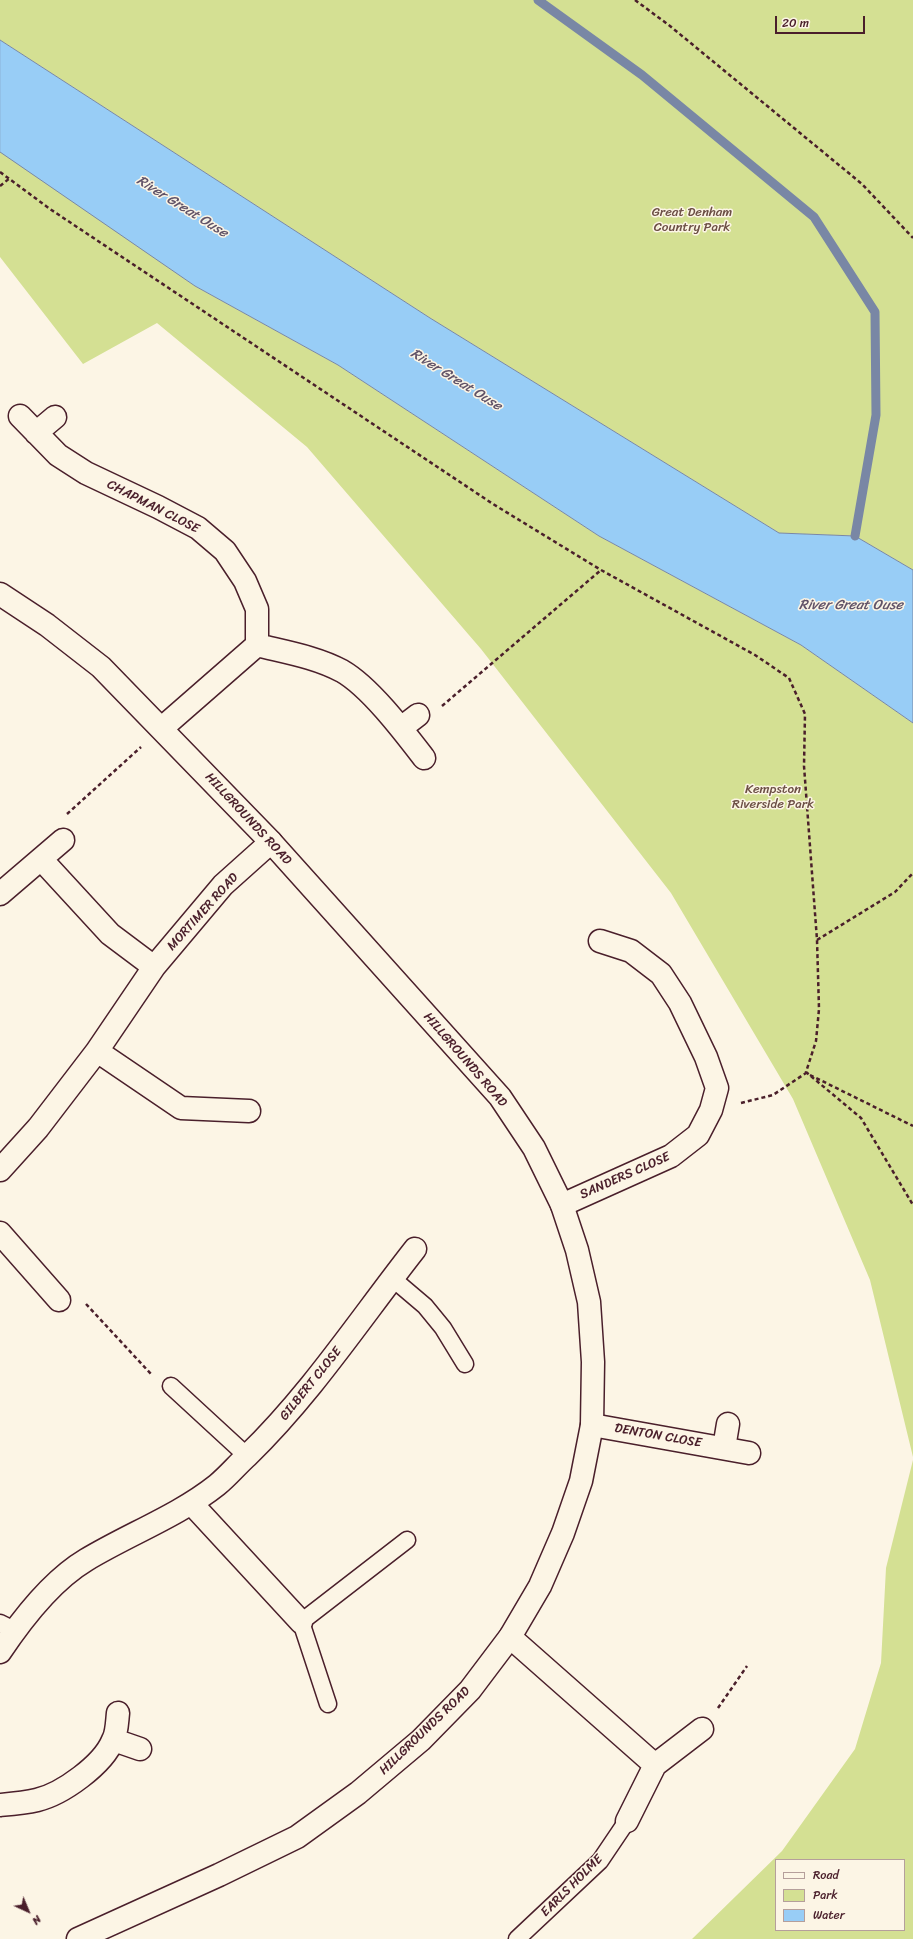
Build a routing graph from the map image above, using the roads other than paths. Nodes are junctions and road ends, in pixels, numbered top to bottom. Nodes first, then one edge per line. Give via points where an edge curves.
1 (20, 416) dead end
2 (55, 417) dead end
3 (36, 433) junction
4 (0, 594) edge
5 (257, 645) junction
6 (162, 728) junction
7 (424, 758) dead end
8 (63, 840) road end
9 (271, 842) junction
10 (41, 859) junction
11 (0, 894) edge
12 (600, 941) dead end
13 (154, 967) junction
14 (97, 1051) junction
15 (249, 1110) dead end
16 (0, 1170) edge
17 (562, 1205) junction
18 (0, 1233) edge
19 (415, 1249) dead end
20 (392, 1278) junction
21 (59, 1300) road end
22 (465, 1364) dead end
23 (171, 1386) road end
24 (728, 1424) dead end
25 (592, 1425) junction
26 (724, 1448) junction
27 (749, 1453) dead end
28 (247, 1456) junction
29 (192, 1504) junction
30 (407, 1540) dead end
31 (301, 1622) junction
32 (7, 1627) edge
33 (510, 1637) junction
34 (0, 1652) edge
35 (328, 1704) dead end
36 (118, 1713) dead end
37 (702, 1729) road end
38 (114, 1740) junction
39 (140, 1749) dead end
40 (655, 1765) junction
41 (0, 1805) edge
42 (627, 1821) joint
43 (78, 1939) edge
44 (517, 1939) edge

1 - 3 street, CHAPMAN CLOSE
2 - 3 street
3 - 5 street, CHAPMAN CLOSE via 58,455 86,473 158,506 198,528 225,551 245,581 257,609
4 - 6 street, HILLGROUNDS ROAD via 47,624 101,667
5 - 6 street
5 - 7 street via 309,658 342,672 410,721
6 - 9 street, HILLGROUNDS ROAD
8 - 10 street
9 - 13 street, MORTIMER ROAD via 223,885
9 - 17 street, HILLGROUNDS ROAD via 500,1097 534,1148
10 - 11 street
10 - 13 street via 110,934
12 - 17 street, SANDERS CLOSE via 631,951 661,974 680,1003 706,1057 717,1088 711,1110 698,1135 671,1156
13 - 14 street, MORTIMER ROAD
14 - 15 street via 181,1108
14 - 16 street, MORTIMER ROAD via 38,1128
17 - 25 street, HILLGROUNDS ROAD via 590,1302 593,1362
18 - 21 street
19 - 20 street, GILBERT CLOSE
20 - 22 lane via 425,1306
20 - 28 street, GILBERT CLOSE via 325,1370 276,1428
23 - 28 lane
24 - 26 street
25 - 26 street, DENTON CLOSE
25 - 33 street, HILLGROUNDS ROAD via 581,1481 563,1534 540,1586
26 - 27 street, DENTON CLOSE
28 - 29 street, GILBERT CLOSE via 218,1484
29 - 31 street
29 - 32 street, GILBERT CLOSE via 141,1528 84,1561
30 - 31 lane
31 - 35 lane
32 - 34 street, GILBERT CLOSE
33 - 40 street
33 - 43 street, HILLGROUNDS ROAD via 470,1690 420,1740 358,1793 297,1837
36 - 38 street
37 - 40 street, EARLS HOLME
38 - 39 street
38 - 41 street via 88,1771 65,1788 38,1800
40 - 42 street, EARLS HOLME
42 - 44 lane, EARLS HOLME via 600,1861

